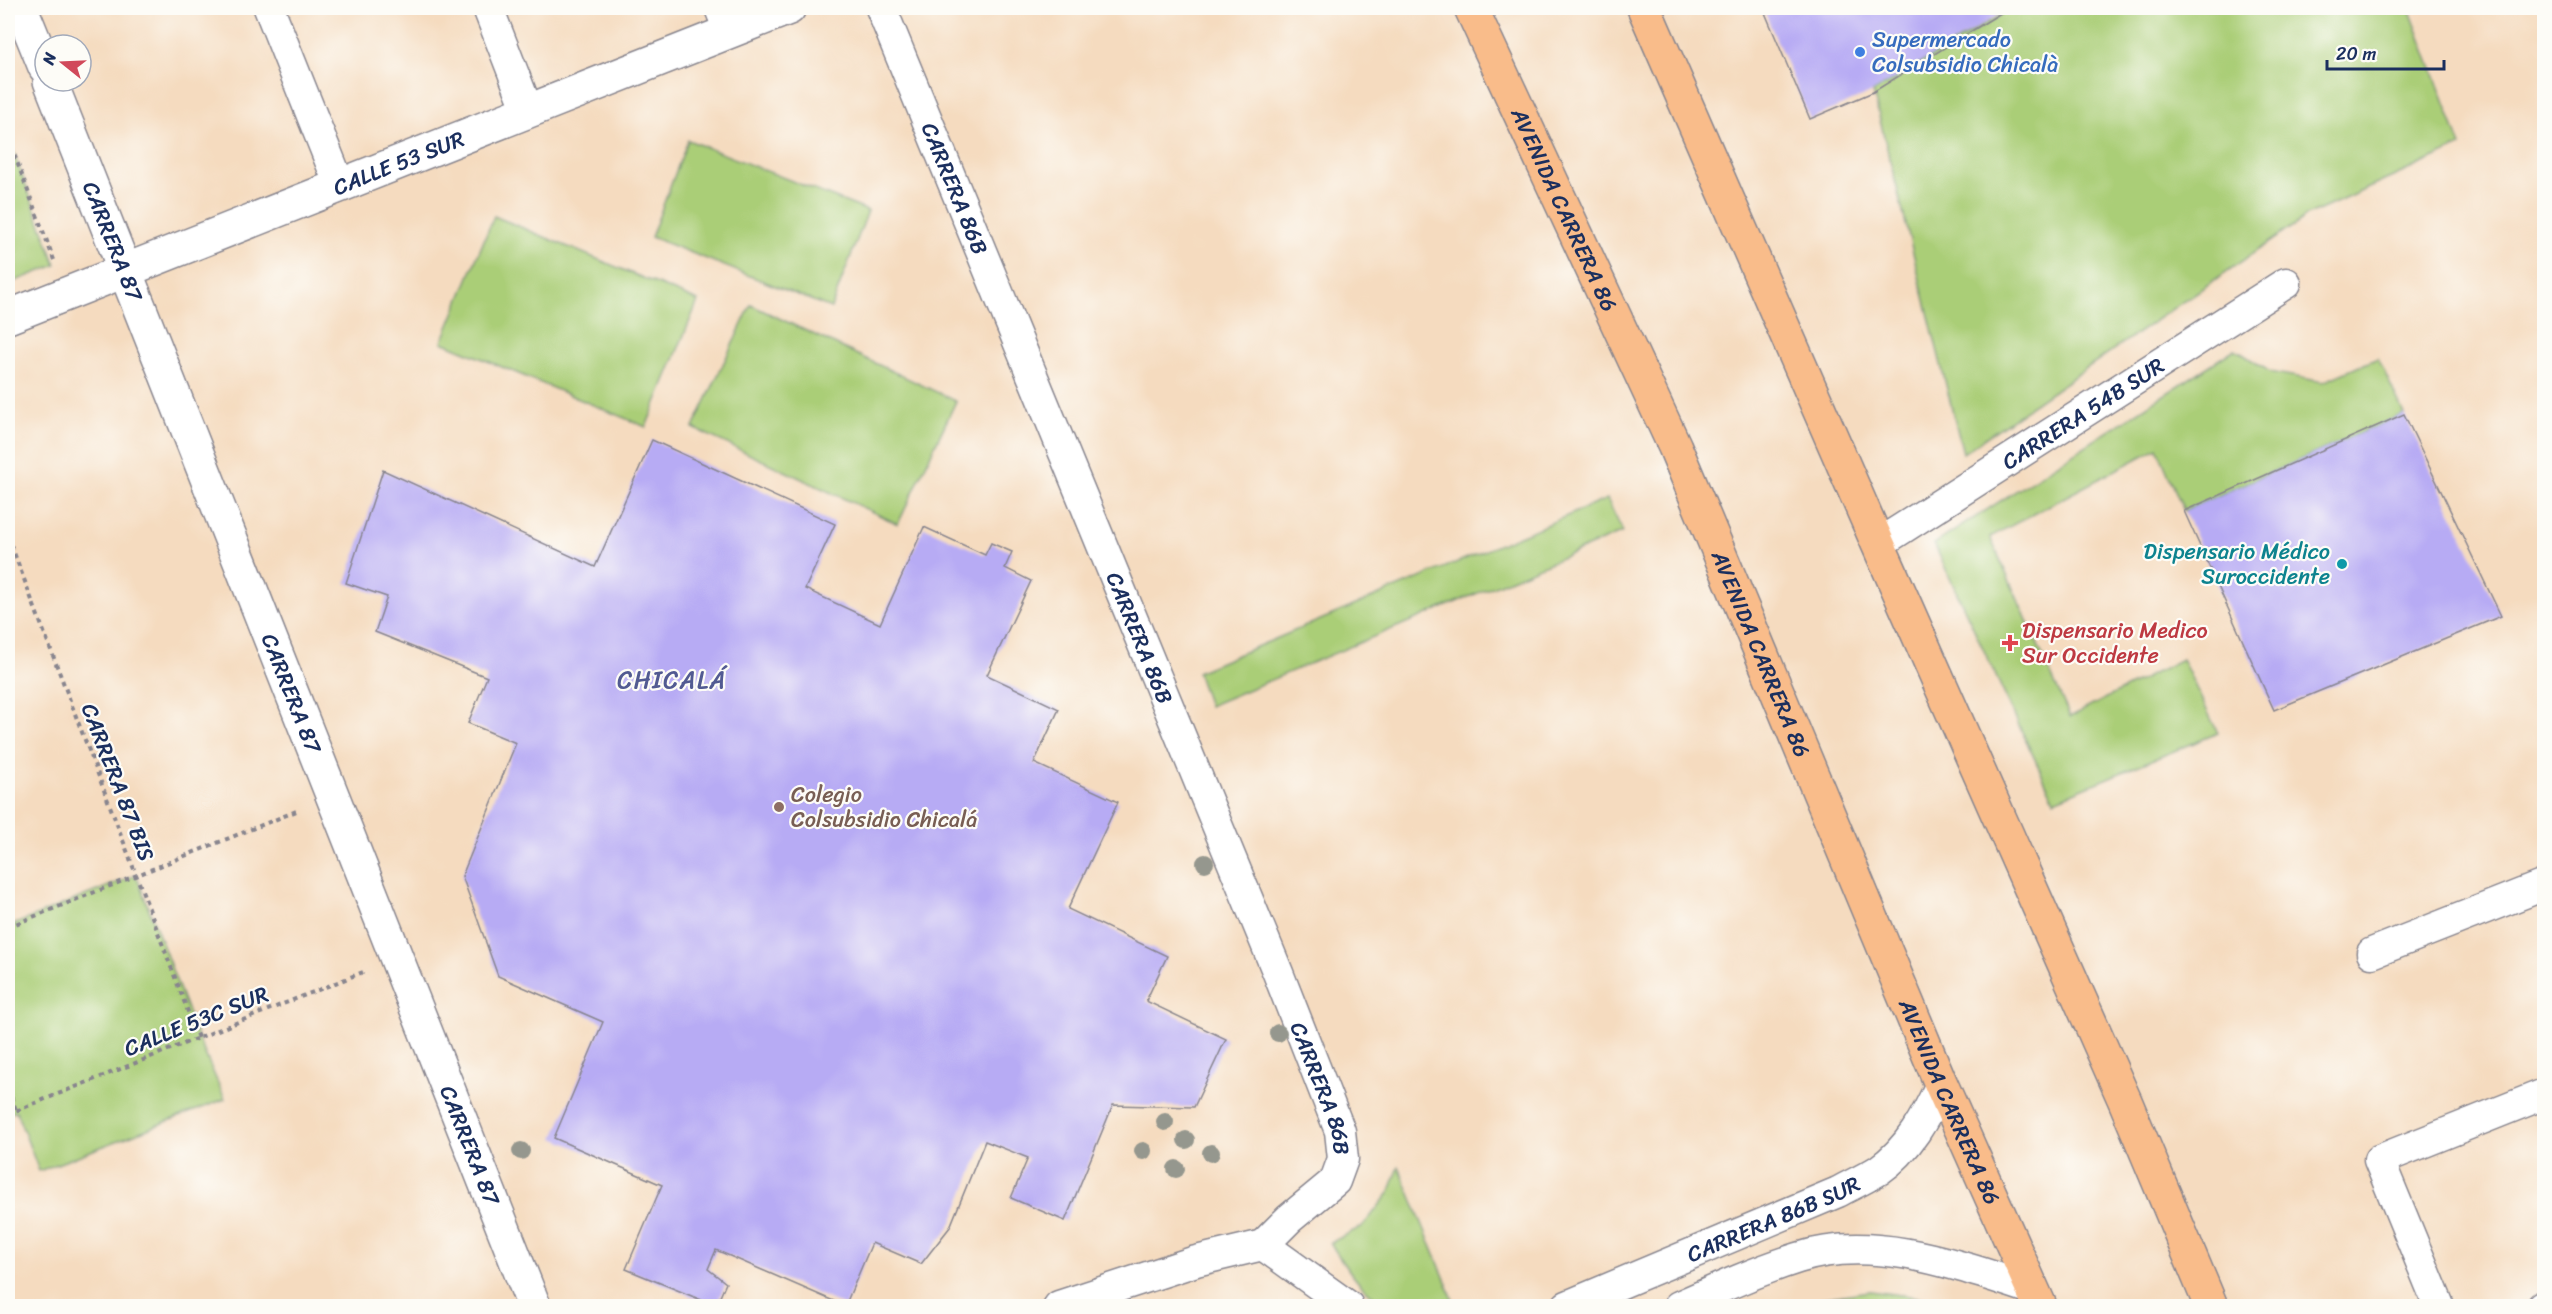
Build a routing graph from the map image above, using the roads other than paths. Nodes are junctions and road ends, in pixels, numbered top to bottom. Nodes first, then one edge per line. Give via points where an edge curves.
1 (21, 8) edge
2 (269, 8) edge
3 (488, 8) edge
4 (789, 8) edge
5 (881, 8) edge
6 (1471, 8) edge
7 (1644, 8) edge
8 (725, 19) edge
9 (33, 38) edge
10 (56, 93) edge
11 (528, 111) junction
12 (340, 186) junction
13 (125, 270) junction
14 (2286, 283) dead end
15 (8, 317) edge
16 (1878, 544) junction
17 (2544, 885) edge
18 (2372, 953) dead end
19 (1941, 1084) junction
20 (2544, 1094) edge
21 (1263, 1245) junction
22 (2036, 1298) edge
23 (534, 1306) edge
24 (1059, 1306) edge
25 (1348, 1306) edge
26 (1567, 1306) edge
27 (1678, 1306) edge
28 (2211, 1306) edge
29 (2439, 1306) edge

1 - 9 street
2 - 12 street
3 - 11 street
4 - 8 street, CALLE 53 SUR
5 - 21 street, CARRERA 86B via 1340,1131 1343,1159 1335,1181
6 - 19 main road, AVENIDA CARRERA 86 via 1675,447
7 - 16 main road
8 - 11 street, CALLE 53 SUR
10 - 13 street, CARRERA 87
11 - 12 street, CALLE 53 SUR
12 - 13 street, CALLE 53 SUR
13 - 15 street, CALLE 53 SUR
13 - 23 street, CARRERA 87
14 - 16 street, CARRERA 54B SUR
16 - 28 main road via 2126,1101
17 - 18 street
19 - 22 main road, AVENIDA CARRERA 86
19 - 26 street, CARRERA 86B SUR via 1911,1140 1880,1169 1838,1192
20 - 29 street via 2379,1160
21 - 24 street via 1196,1261
21 - 25 street
22 - 27 street, CARRERA 86B SUR via 1933,1258 1883,1251 1836,1251 1799,1257

